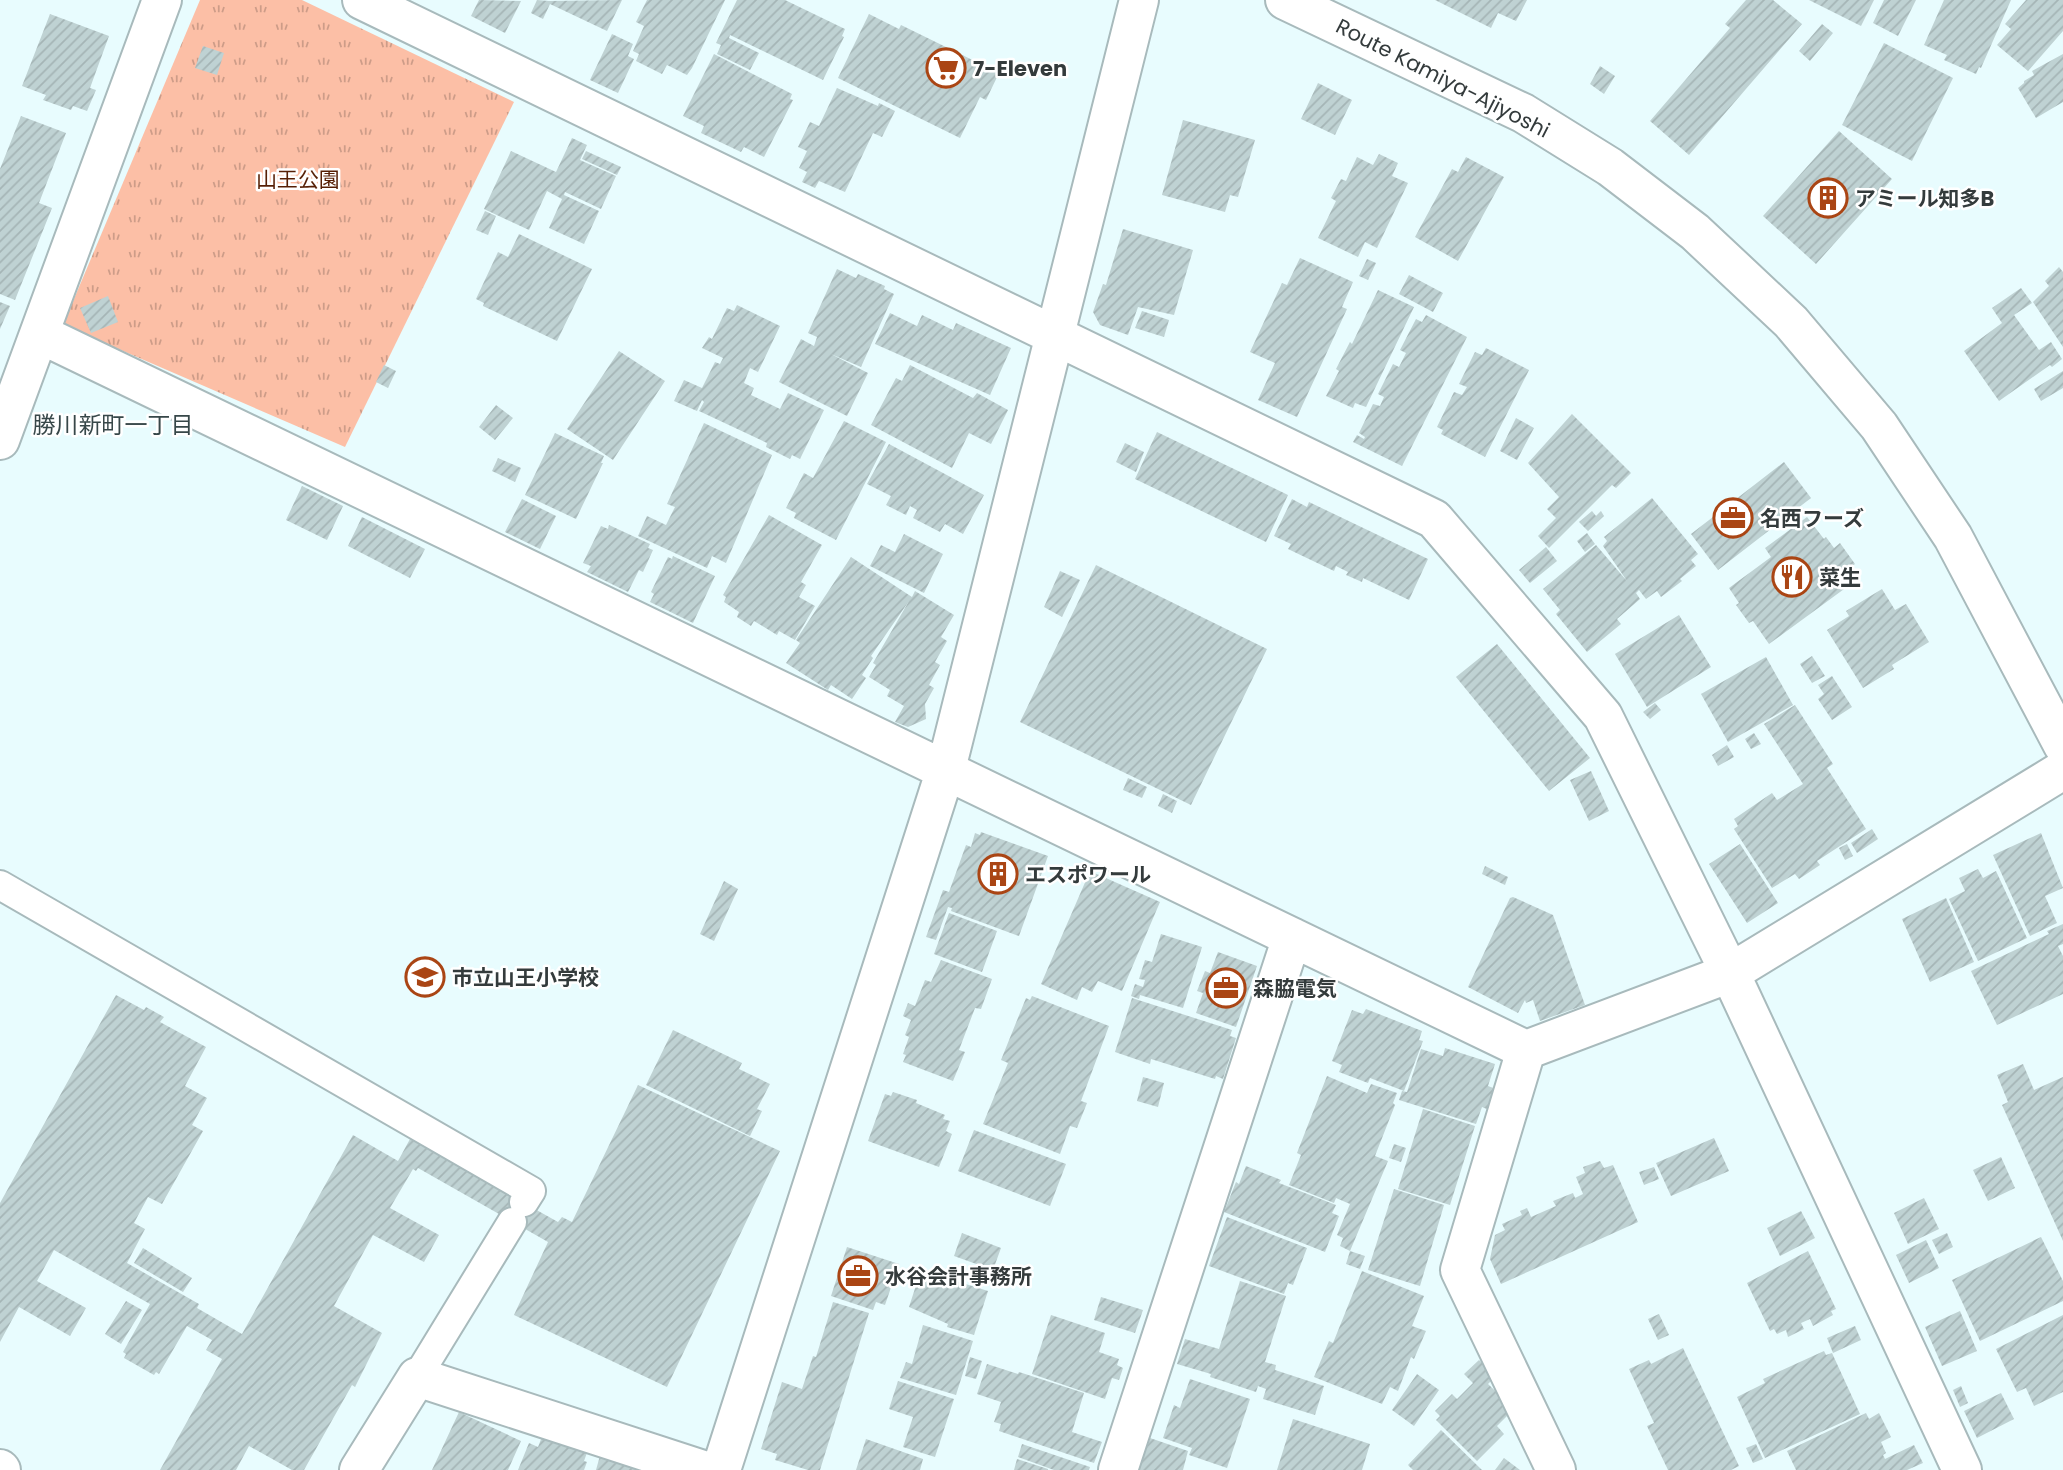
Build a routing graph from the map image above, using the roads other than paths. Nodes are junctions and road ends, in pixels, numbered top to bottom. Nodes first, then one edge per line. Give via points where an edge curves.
1 (162, 0) edge
2 (362, 0) edge
3 (1139, 0) edge
4 (1285, 0) edge
5 (40, 334) junction
6 (1056, 336) junction
7 (0, 440) edge
8 (2063, 745) edge
9 (946, 769) junction
10 (2063, 770) edge
11 (0, 885) edge
12 (1292, 937) junction
13 (1730, 972) junction
14 (1526, 1050) junction
15 (418, 1377) junction
16 (359, 1470) edge
17 (703, 1470) edge
18 (721, 1470) edge
19 (1118, 1470) edge
20 (1556, 1470) edge
21 (1962, 1470) edge

1 - 5 street
2 - 6 street
3 - 6 street
4 - 8 street, Route Kamiya-Ajiyoshi via 1523,113 1610,167 1695,232 1791,322 1878,426 1953,537
5 - 7 street
5 - 9 street
6 - 9 street
6 - 13 street via 1434,519 1603,716
9 - 12 street
9 - 18 street
10 - 13 street
11 - 15 lane via 531,1191
12 - 14 street
12 - 19 street
13 - 14 street
13 - 21 street
14 - 20 street via 1460,1270
15 - 16 street
15 - 17 street

